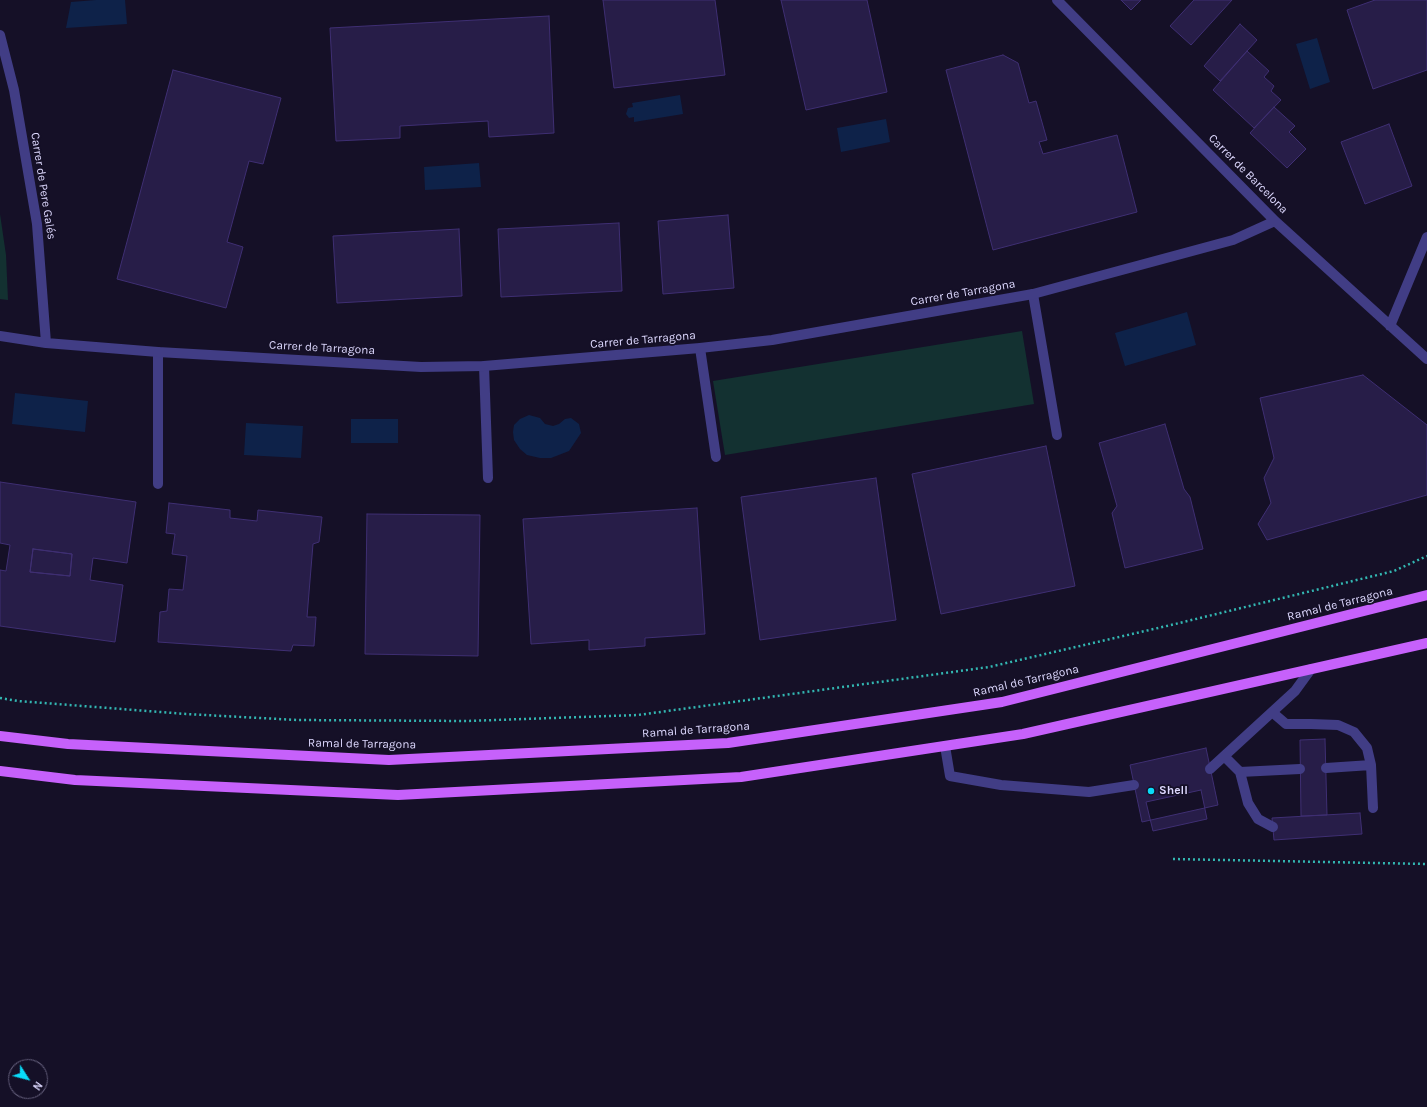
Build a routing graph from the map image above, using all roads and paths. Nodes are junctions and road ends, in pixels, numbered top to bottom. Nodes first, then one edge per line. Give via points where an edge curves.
1 (1057, 0) edge
2 (0, 35) edge
3 (1275, 221) junction
4 (1427, 237) edge
5 (1033, 294) junction
6 (1390, 326) junction
7 (0, 336) edge
8 (46, 343) junction
9 (700, 348) junction
10 (158, 352) junction
11 (1427, 359) edge
12 (484, 366) junction
13 (1057, 436) dead end
14 (716, 458) dead end
15 (488, 478) dead end
16 (158, 484) dead end
17 (1427, 556) edge
18 (1427, 595) edge
19 (1427, 643) edge
20 (1311, 669) junction
21 (0, 698) edge
22 (1272, 712) junction
23 (0, 736) edge
24 (945, 746) junction
25 (1225, 757) junction
26 (1371, 765) junction
27 (1326, 768) dead end
28 (1210, 769) dead end
29 (1300, 769) dead end
30 (0, 771) edge
31 (1240, 772) junction
32 (1134, 785) dead end
33 (1373, 808) dead end
34 (1273, 827) dead end
35 (1173, 859) dead end
36 (1427, 864) edge

1 - 3 street, Carrer de Barcelona
2 - 8 street, Carrer de Pere Galés via 14,90 37,224
3 - 5 street, Carrer de Tarragona via 1233,240
3 - 6 street, Carrer de Barcelona
4 - 6 street
5 - 9 street, Carrer de Tarragona via 772,340
5 - 13 street
6 - 11 street, Carrer de Barcelona
7 - 8 street, Carrer de Tarragona
8 - 10 street, Carrer de Tarragona
9 - 12 street, Carrer de Tarragona
9 - 14 street
10 - 12 street, Carrer de Tarragona via 421,367
10 - 16 street
12 - 15 street
17 - 21 path via 1394,570 989,667 638,714 467,721 297,720 186,714
18 - 23 main road, Ramal de Tarragona via 1002,702 728,743 389,760 68,744
19 - 20 main road
20 - 22 street via 1295,691
20 - 24 main road via 1023,734
22 - 25 street
22 - 26 street via 1286,724 1338,726 1354,732 1367,748
24 - 30 main road via 740,777 398,795 75,780
24 - 32 street via 950,776 1001,785 1089,792
25 - 28 street
25 - 31 street
26 - 27 street
26 - 33 street
29 - 31 street
31 - 34 street via 1248,803 1258,819
35 - 36 path

